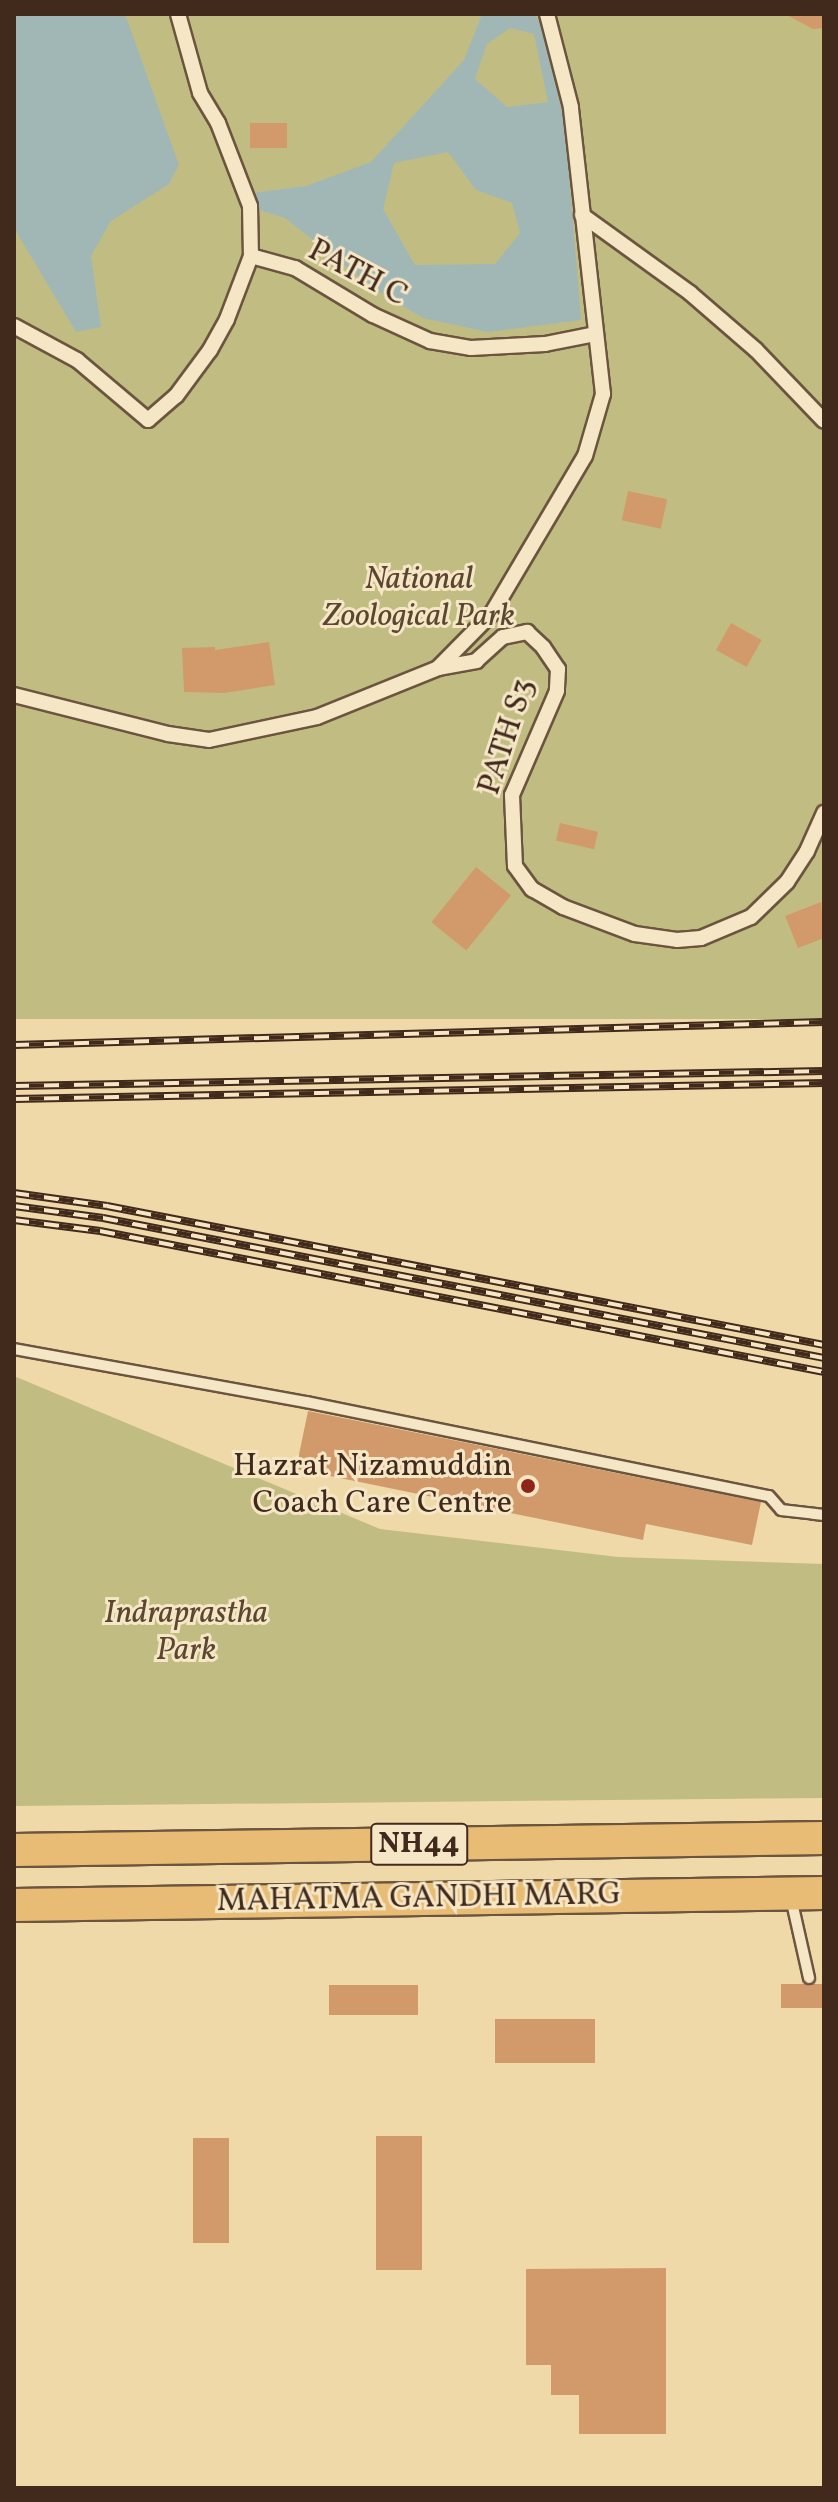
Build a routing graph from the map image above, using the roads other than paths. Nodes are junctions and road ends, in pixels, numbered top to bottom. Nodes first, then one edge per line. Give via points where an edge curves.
1 (178, 14) edge
2 (547, 14) edge
3 (582, 215) junction
4 (251, 256) junction
5 (14, 326) edge
6 (596, 334) junction
7 (824, 421) edge
8 (438, 668) junction
9 (14, 695) edge
10 (824, 813) edge
11 (14, 1349) edge
12 (824, 1515) edge
13 (824, 1838) edge
14 (14, 1850) edge
15 (824, 1893) edge
16 (790, 1894) junction
17 (14, 1905) edge
18 (809, 1978) dead end

1 - 4 street via 200,93 218,123 250,206
2 - 3 street via 571,107
3 - 6 street
3 - 7 street via 690,293 756,350
4 - 5 street via 210,350 176,396 148,420 77,360
4 - 6 street, PATH C via 295,268 397,328 430,341 471,348 545,344
6 - 8 street via 603,394 585,456 492,613
8 - 9 street via 317,717 209,740
8 - 10 street, PATH S3 via 476,661 503,637 527,632 558,669 557,691 512,795 515,866 532,889 563,907 635,934 701,938 751,917 787,882
11 - 12 lane via 769,1496 781,1510
13 - 14 highway, MAHATMA GANDHI MARG / NH44
15 - 16 highway, MAHATMA GANDHI MARG
16 - 17 highway, MAHATMA GANDHI MARG
16 - 18 lane

